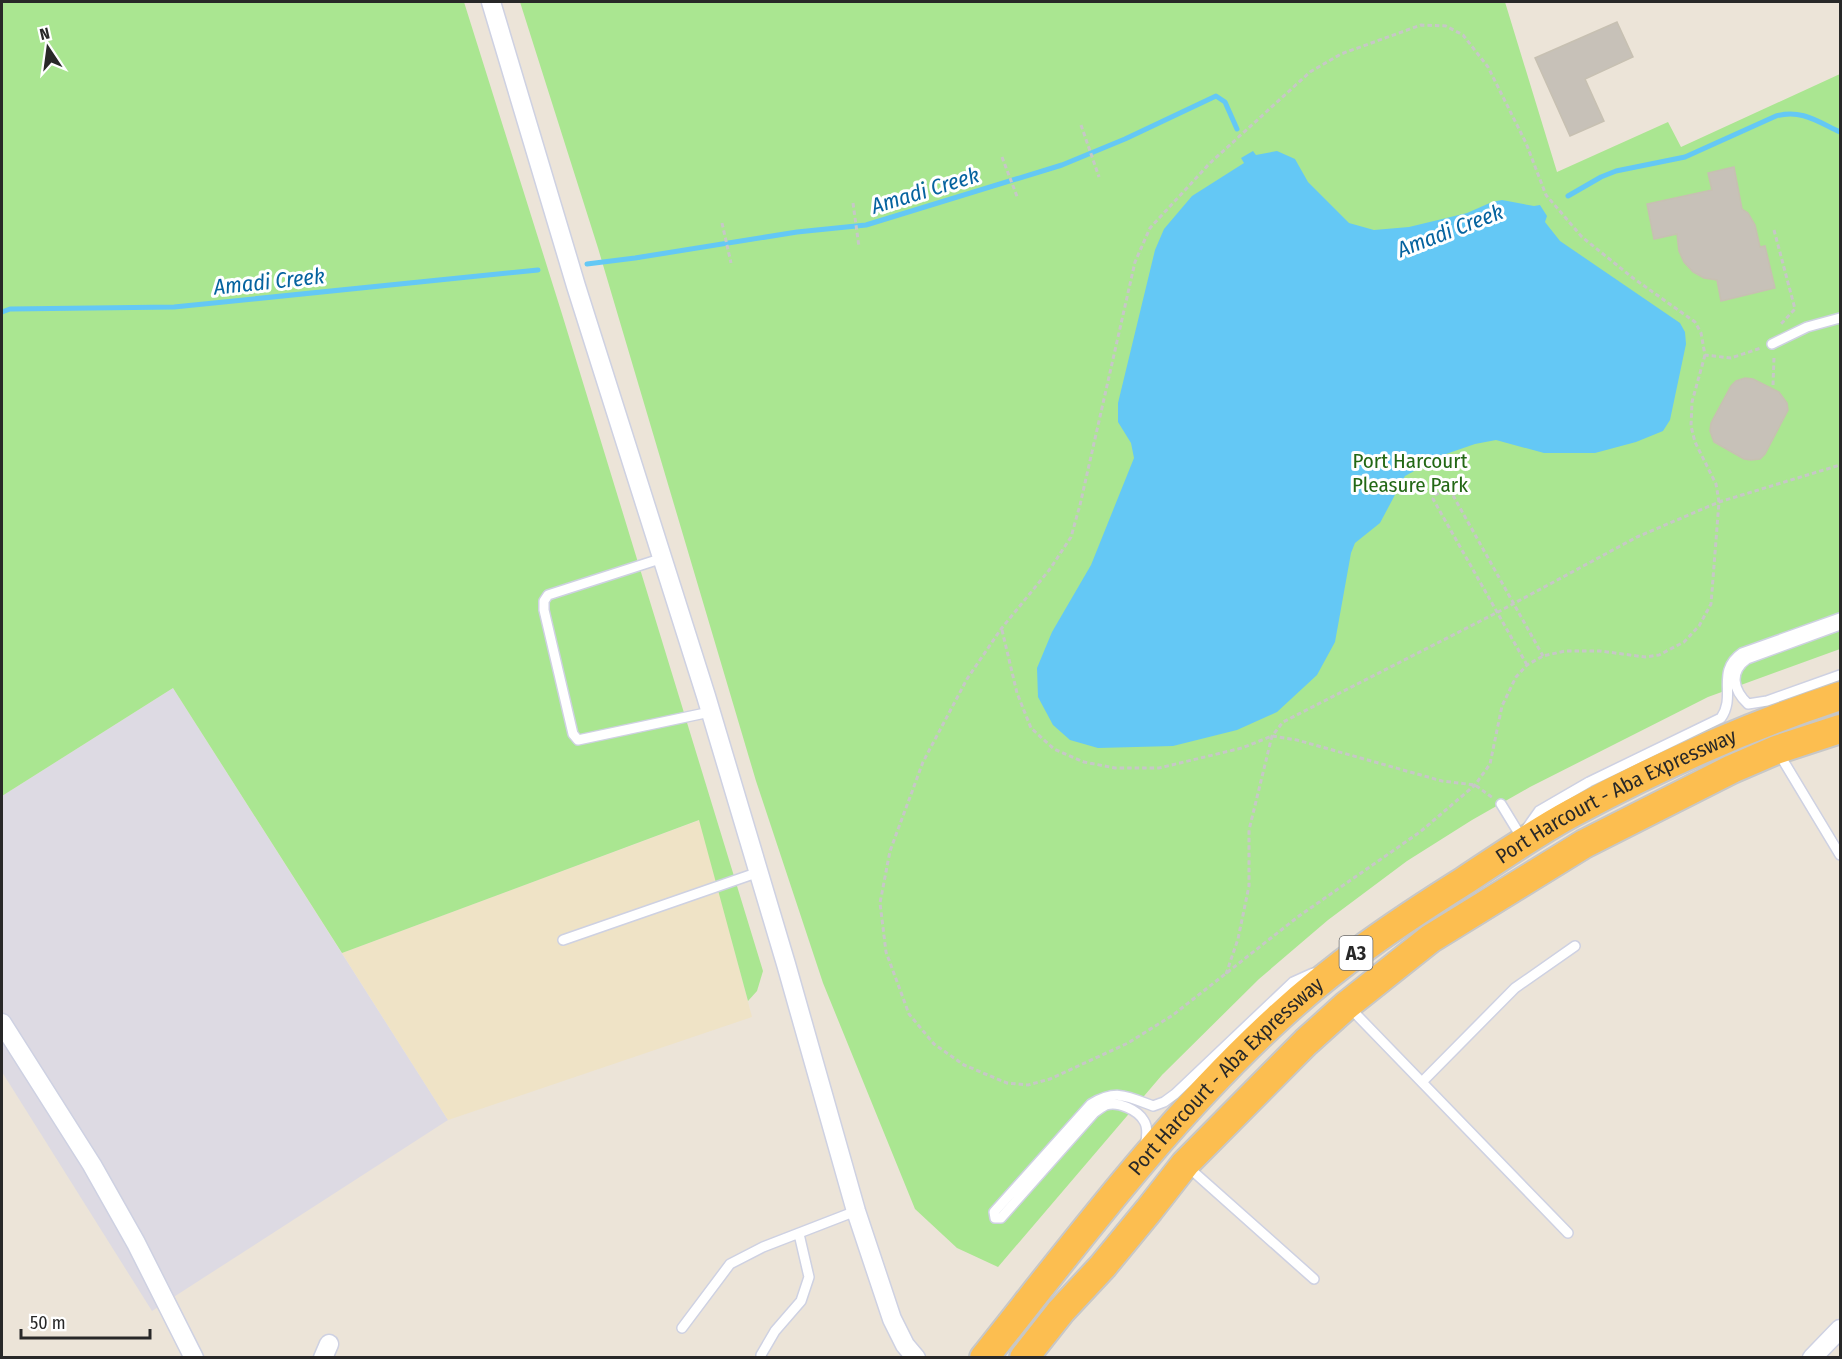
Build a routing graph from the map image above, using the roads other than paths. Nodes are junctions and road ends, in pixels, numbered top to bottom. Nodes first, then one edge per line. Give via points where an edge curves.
1 (491, 2) edge
2 (1840, 318) edge
3 (1772, 344) road end
4 (663, 558) junction
5 (1840, 618) edge
6 (1840, 626) edge
7 (1840, 675) edge
8 (1840, 696) edge
9 (710, 712) junction
10 (1840, 729) edge
11 (1776, 750) junction
12 (1501, 804) road end
13 (1524, 842) junction
14 (1840, 855) edge
15 (759, 872) junction
16 (563, 940) dead end
17 (1575, 946) dead end
18 (1333, 970) junction
19 (1347, 1005) junction
20 (2, 1023) edge
21 (1422, 1082) junction
22 (1185, 1164) junction
23 (1138, 1166) junction
24 (856, 1211) junction
25 (1568, 1233) dead end
26 (799, 1234) junction
27 (1314, 1279) dead end
28 (682, 1328) dead end
29 (1840, 1329) edge
30 (194, 1358) edge
31 (761, 1358) edge
32 (916, 1358) edge
33 (984, 1358) edge
34 (1024, 1358) edge
35 (1812, 1358) edge

1 - 4 street
2 - 3 lane via 1807,327
4 - 9 street
4 - 9 lane via 548,595 544,601 573,734 578,740
5 - 13 lane via 1732,660 1727,674 1729,702 1721,718 1589,782 1539,811 1527,826
6 - 7 lane via 1747,659 1739,665 1735,680 1742,698 1755,704
8 - 13 highway, Port Harcourt - Aba Expressway / A3 via 1732,737 1637,780
9 - 15 street
10 - 11 highway, Port Harcourt - Aba Expressway / A3
11 - 14 lane
11 - 19 highway, Port Harcourt - Aba Expressway / A3 via 1584,844 1430,939
12 - 13 lane
13 - 18 highway, Port Harcourt - Aba Expressway / A3
15 - 16 lane
15 - 24 street
17 - 21 lane via 1515,988
18 - 23 highway, Port Harcourt - Aba Expressway / A3 via 1219,1076
18 - 23 lane via 1309,974 1293,982 1164,1102 1153,1106 1114,1095 1091,1104 994,1212 995,1218 1001,1218 1104,1106 1125,1106 1143,1119 1146,1139
19 - 21 lane
19 - 22 highway, Port Harcourt - Aba Expressway / A3
20 - 30 street via 92,1165
21 - 25 lane
22 - 27 lane
22 - 34 highway, Port Harcourt - Aba Expressway / A3
23 - 33 highway, Port Harcourt - Aba Expressway / A3
24 - 26 lane
24 - 32 street via 892,1319
26 - 28 lane via 730,1264
26 - 31 lane via 808,1277 801,1301 775,1331
29 - 35 street

